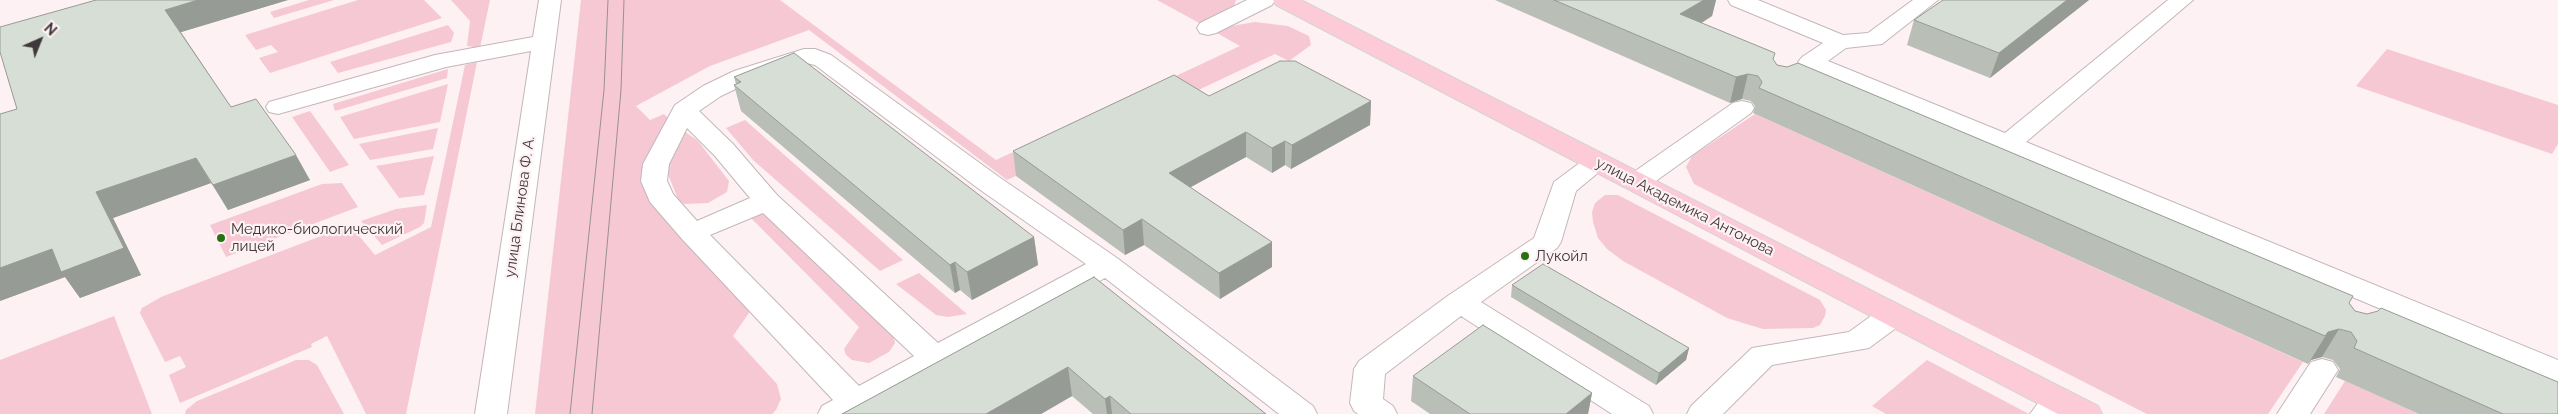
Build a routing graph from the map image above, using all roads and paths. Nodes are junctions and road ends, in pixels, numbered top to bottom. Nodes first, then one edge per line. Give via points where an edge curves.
1 (550, 0) edge
2 (1264, 0) edge
3 (1284, 0) edge
4 (1739, 0) edge
5 (1927, 0) edge
6 (2182, 0) edge
7 (1208, 28) dead end
8 (543, 42) junction
9 (1840, 42) junction
10 (278, 107) dead end
11 (1742, 108) dead end
12 (684, 110) junction
13 (2007, 145) junction
14 (1598, 162) junction
15 (1637, 182) junction
16 (767, 201) junction
17 (692, 233) junction
18 (1107, 265) junction
19 (1460, 302) junction
20 (1893, 315) junction
21 (935, 358) junction
22 (2322, 370) dead end
23 (2558, 372) edge
24 (2052, 407) edge
25 (844, 408) edge
26 (491, 414) edge
27 (1301, 414) edge
28 (1381, 414) edge
29 (1637, 414) edge
30 (1703, 414) edge
31 (2086, 414) edge
32 (2293, 414) edge

1 - 8 street, улица Блинова Ф. А.
2 - 7 street
3 - 14 main road, улица Академика Антонова
4 - 9 street
5 - 9 street via 1874,39
6 - 13 street
8 - 10 street via 443,60
8 - 26 street, улица Блинова Ф. А.
9 - 13 street via 1803,67
11 - 15 street
12 - 16 street via 724,150
12 - 17 street via 656,164 654,181 660,196
12 - 18 street via 743,76 789,59 816,56
13 - 23 street via 2364,306
14 - 15 main road, улица Академика Антонова
14 - 19 street via 1564,188 1546,242
15 - 20 main road, улица Академика Антонова
16 - 17 street
16 - 21 street
17 - 25 street
18 - 21 street
18 - 27 street
19 - 28 street via 1370,369 1366,403
19 - 29 street
20 - 24 main road, улица Академика Антонова
20 - 30 street via 1858,341 1763,356
21 - 25 street
22 - 32 street
24 - 31 main road, улица Академика Антонова

